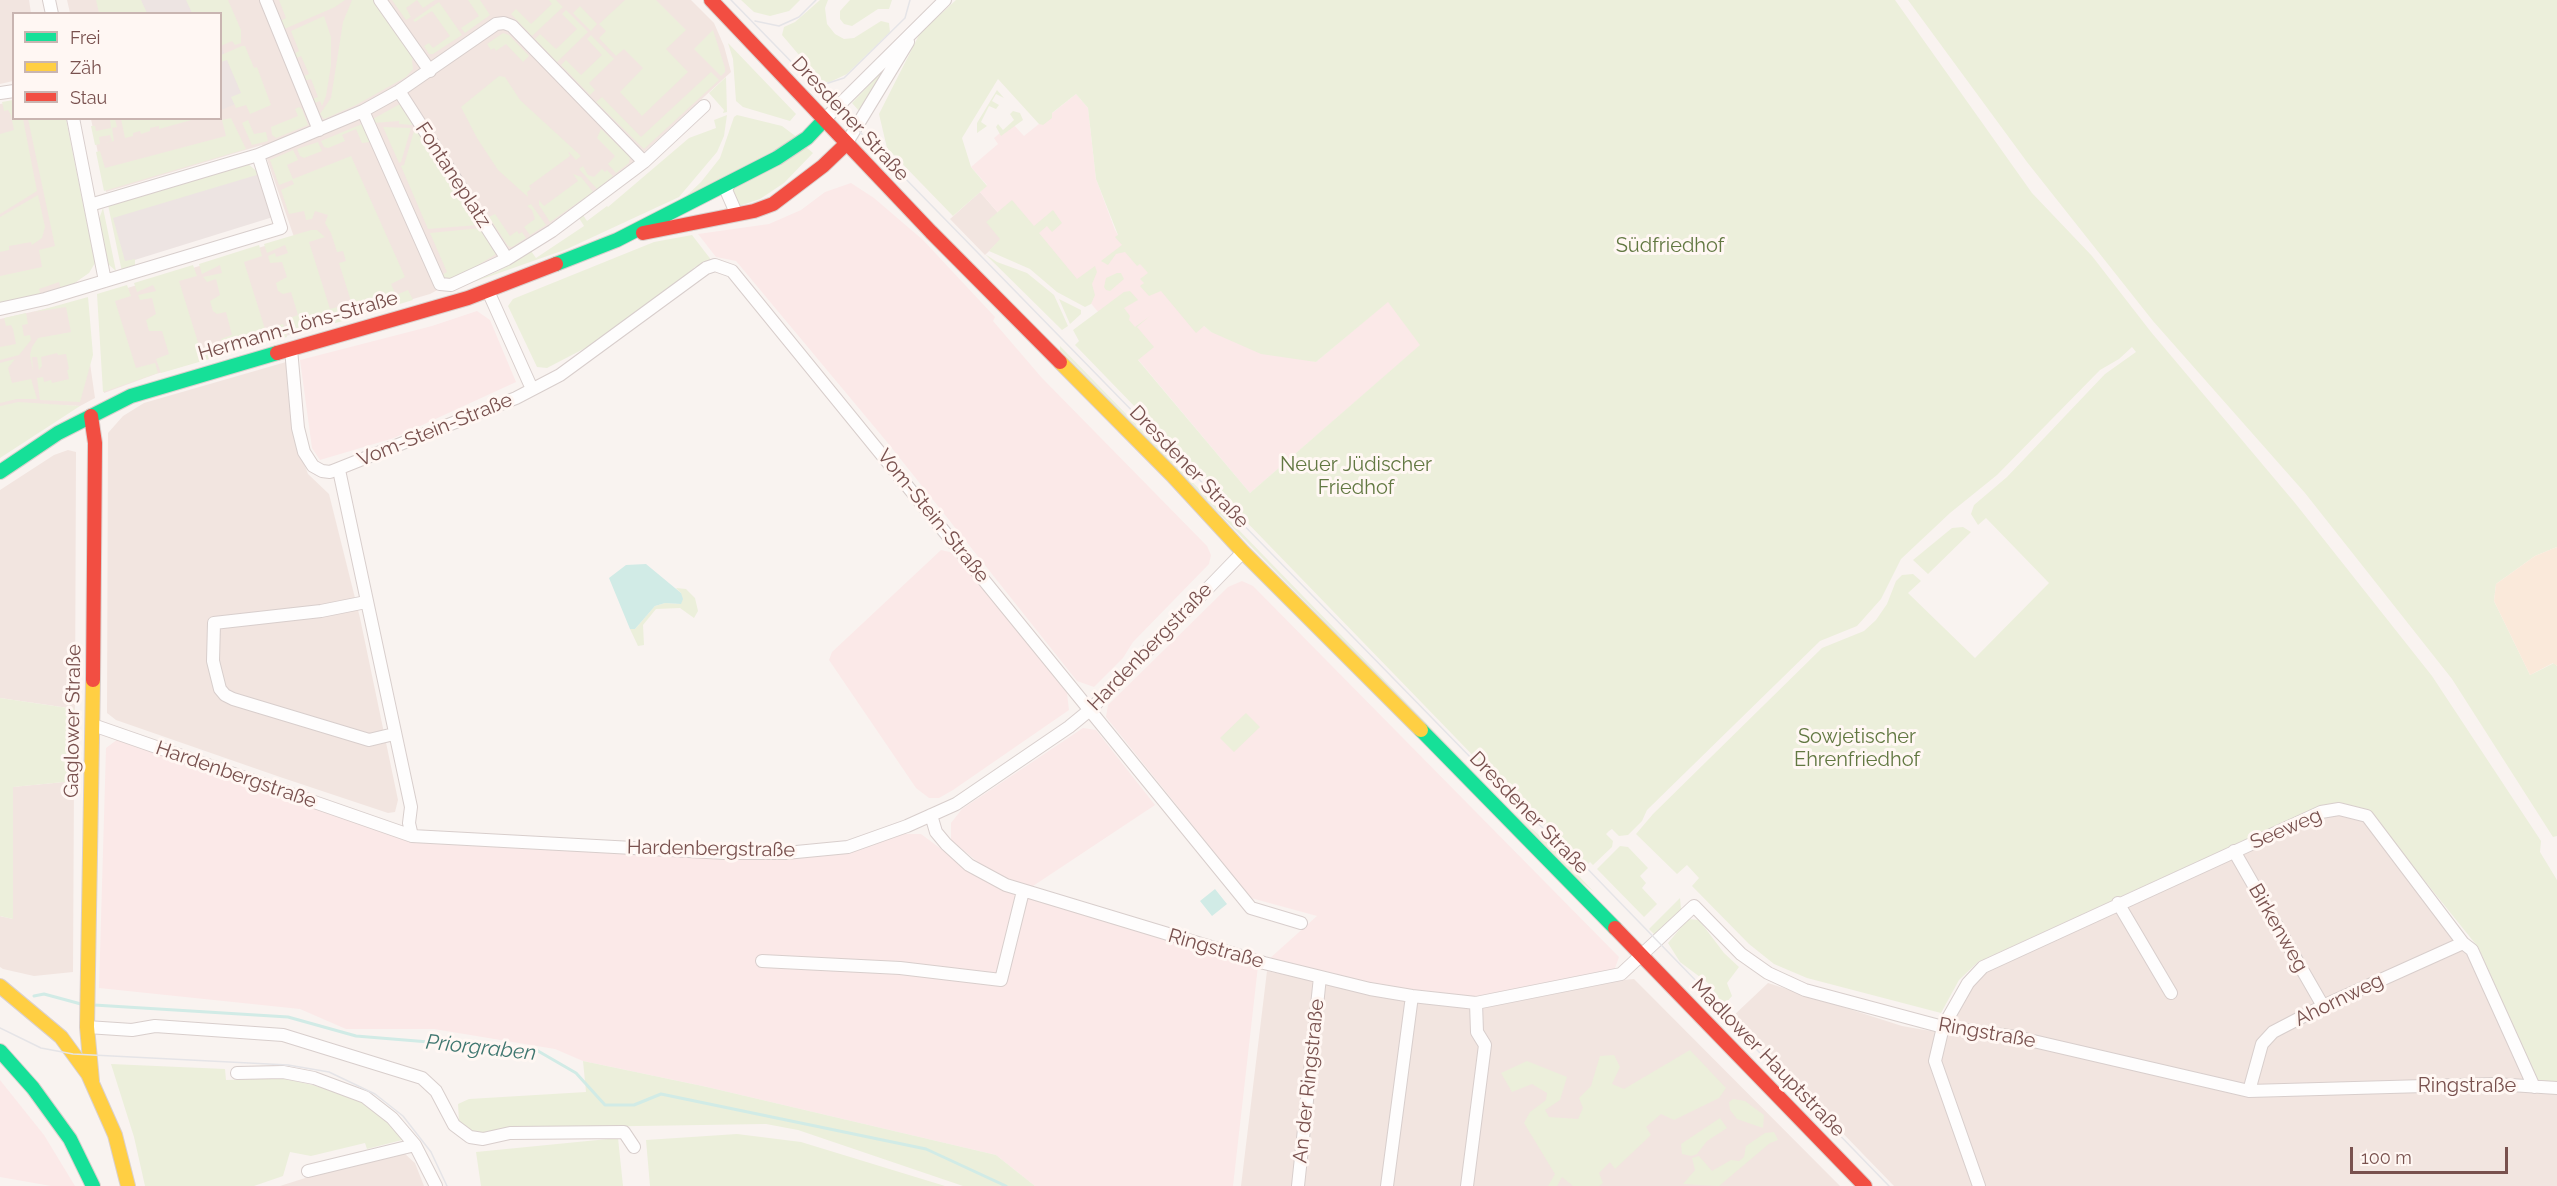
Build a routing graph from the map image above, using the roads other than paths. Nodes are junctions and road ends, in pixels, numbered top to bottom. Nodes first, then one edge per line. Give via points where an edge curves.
1 (266, 0) edge
2 (380, 0) edge
3 (711, 0) edge
4 (945, 0) edge
5 (917, 26) junction
6 (430, 72) junction
7 (399, 92) junction
8 (704, 106) dead end
9 (363, 111) junction
10 (73, 120) edge
11 (824, 120) junction
12 (319, 130) junction
13 (846, 144) junction
14 (258, 155) junction
15 (644, 162) junction
16 (731, 181) junction
17 (90, 205) junction
18 (737, 215) junction
19 (617, 240) junction
20 (507, 259) junction
21 (105, 281) junction
22 (488, 291) junction
23 (0, 309) edge
24 (291, 349) junction
25 (532, 389) junction
26 (91, 416) junction
27 (339, 470) junction
28 (0, 472) edge
29 (1243, 552) junction
30 (366, 602) junction
31 (1091, 710) junction
32 (93, 725) junction
33 (394, 734) junction
34 (927, 817) junction
35 (412, 836) junction
36 (2234, 851) junction
37 (1023, 891) junction
38 (2118, 903) junction
39 (1301, 923) dead end
40 (2463, 943) junction
41 (1642, 957) junction
42 (762, 961) dead end
43 (1320, 977) junction
44 (0, 986) edge
45 (2171, 993) dead end
46 (1412, 996) junction
47 (1476, 1003) junction
48 (2323, 1006) junction
49 (88, 1022) junction
50 (1943, 1027) junction
51 (61, 1037) junction
52 (0, 1051) edge
53 (237, 1073) dead end
54 (92, 1081) junction
55 (2534, 1088) junction
56 (2557, 1088) edge
57 (2249, 1091) junction
58 (415, 1144) junction
59 (634, 1147) dead end
60 (308, 1171) dead end
61 (93, 1186) edge
62 (128, 1186) edge
63 (436, 1186) edge
64 (1298, 1186) edge
65 (1387, 1186) edge
66 (1467, 1186) edge
67 (1865, 1186) edge
68 (1979, 1186) edge

1 - 12 street
2 - 6 street
3 - 11 main road, Dresdener Straße
4 - 5 street, Hermann-Löns-Straße
5 - 11 street, Hermann-Löns-Straße
5 - 13 street, Hermann-Löns-Straße
6 - 7 street
6 - 15 street via 496,24 512,26
7 - 9 street
7 - 20 street, Fontaneplatz
8 - 15 street
9 - 12 street
9 - 20 street via 440,284 465,280
10 - 17 street
11 - 13 main road, Dresdener Straße
11 - 16 main road, Hermann-Löns-Straße via 807,138
12 - 14 street
13 - 18 main road, Hermann-Löns-Straße via 791,192 763,208
13 - 29 main road, Dresdener Straße
14 - 17 street
14 - 21 street via 281,228
15 - 20 street via 552,231
16 - 18 street via 726,190
16 - 19 main road, Hermann-Löns-Straße
17 - 21 street
18 - 19 main road, Hermann-Löns-Straße
19 - 22 main road, Hermann-Löns-Straße
21 - 23 street
22 - 24 main road, Hermann-Löns-Straße
22 - 25 street, Vom-Stein-Straße
24 - 26 main road, Hermann-Löns-Straße via 155,387
24 - 27 street, Vom-Stein-Straße via 304,452 321,471
25 - 27 street, Vom-Stein-Straße
25 - 31 street, Vom-Stein-Straße via 599,348 699,272 715,265 732,271
26 - 28 main road, Hermann-Löns-Straße
26 - 32 main road, Gaglower Straße via 95,443
27 - 30 street, Vom-Stein-Straße
29 - 31 street, Hardenbergstraße
29 - 41 main road, Dresdener Straße
30 - 33 street, Vom-Stein-Straße
30 - 33 street via 214,623 213,662 220,689 233,699 369,740
31 - 34 street, Hardenbergstraße via 956,804
31 - 39 street, Vom-Stein-Straße via 1251,908
32 - 35 street, Hardenbergstraße
32 - 49 main road, Gaglower Straße
33 - 35 street, Vom-Stein-Straße via 411,807
34 - 35 street, Hardenbergstraße via 848,847 786,853
34 - 37 street, Ringstraße via 946,844 969,865
36 - 38 street, Seeweg
36 - 40 street, Seeweg via 2321,812 2339,809 2367,816
36 - 48 street, Birkenweg
37 - 42 street via 1001,980 900,968
37 - 43 street, Ringstraße
38 - 45 street
38 - 50 street, Seeweg via 1983,967 1968,983
40 - 48 street, Ahornweg
40 - 55 street, Seeweg via 2472,950
41 - 47 street, Ringstraße via 1621,974
41 - 50 street, Ringstraße via 1694,906 1742,954 1768,973 1805,990
41 - 67 main road, Madlower Hauptstraße
43 - 46 street, Ringstraße
43 - 64 street, An der Ringstraße
44 - 51 main road
46 - 47 street, Ringstraße
46 - 65 street
47 - 66 street via 1477,1032 1485,1045
48 - 57 street, Ahornweg via 2273,1032 2262,1044
49 - 51 main road
49 - 54 main road, Gaglower Straße
49 - 59 street via 132,1030 155,1026 283,1035 422,1078 436,1091 454,1125 470,1137 624,1132
50 - 57 street, Ringstraße via 2016,1037
50 - 68 street, Seeweg via 1935,1061
51 - 54 main road
52 - 61 main road via 70,1139
53 - 58 street via 283,1072 338,1085 365,1097 392,1118
54 - 62 main road via 115,1135
55 - 56 street, Ringstraße
55 - 57 street, Ringstraße via 2495,1084
58 - 60 street
58 - 63 street

